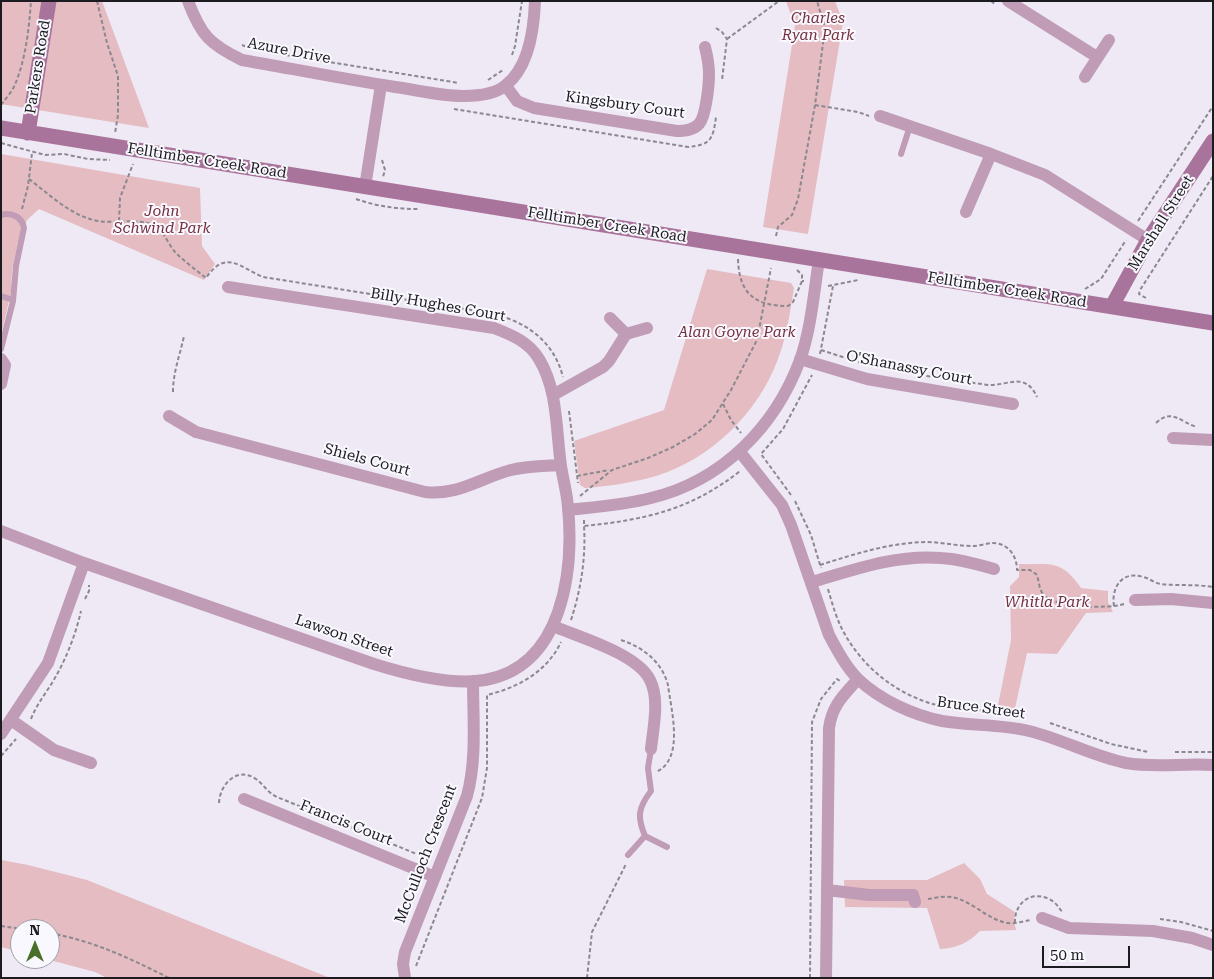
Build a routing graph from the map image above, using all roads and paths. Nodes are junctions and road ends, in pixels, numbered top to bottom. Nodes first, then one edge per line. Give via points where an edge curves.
1 (31, 1) edge
2 (49, 1) edge
3 (97, 1) edge
4 (188, 1) edge
5 (522, 1) edge
6 (535, 1) edge
7 (779, 1) edge
8 (817, 1) edge
9 (1008, 1) edge
10 (727, 40) dead end
11 (1109, 40) dead end
12 (240, 44) dead end
13 (705, 47) dead end
14 (254, 50) dead end
15 (281, 54) dead end
16 (1097, 57) junction
17 (509, 61) dead end
18 (506, 65) dead end
19 (1085, 77) dead end
20 (485, 81) dead end
21 (460, 83) dead end
22 (381, 85) junction
23 (506, 86) junction
24 (1, 105) edge
25 (815, 106) junction
26 (1213, 106) edge
27 (880, 116) joint
28 (910, 126) junction
29 (1, 128) edge
30 (28, 132) junction
31 (1213, 141) edge
32 (114, 146) junction
33 (32, 153) dead end
34 (901, 154) dead end
35 (991, 154) junction
36 (134, 163) dead end
37 (1213, 176) edge
38 (29, 179) junction
39 (365, 187) junction
40 (966, 212) dead end
41 (1, 215) edge
42 (20, 219) junction
43 (118, 221) junction
44 (1133, 230) junction
45 (776, 236) dead end
46 (1148, 240) junction
47 (738, 258) dead end
48 (819, 260) junction
49 (771, 268) dead end
50 (802, 281) dead end
51 (834, 286) dead end
52 (228, 287) dead end
53 (1, 296) edge
54 (13, 300) junction
55 (1082, 302) junction
56 (765, 304) junction
57 (1112, 306) junction
58 (1152, 314) junction
59 (610, 318) dead end
60 (1213, 323) edge
61 (647, 328) dead end
62 (626, 334) junction
63 (184, 336) dead end
64 (1, 350) edge
65 (821, 350) junction
66 (1, 359) edge
67 (800, 359) junction
68 (817, 364) junction
69 (909, 373) dead end
70 (918, 374) dead end
71 (1, 384) edge
72 (566, 388) junction
73 (173, 392) dead end
74 (553, 395) junction
75 (1036, 397) dead end
76 (723, 404) junction
77 (1013, 404) dead end
78 (568, 409) dead end
79 (169, 416) dead end
80 (1156, 423) dead end
81 (1198, 427) dead end
82 (1173, 438) dead end
83 (1213, 440) edge
84 (750, 442) junction
85 (740, 452) junction
86 (761, 454) junction
87 (750, 464) junction
88 (561, 465) junction
89 (612, 470) junction
90 (577, 476) junction
91 (563, 478) junction
92 (581, 503) junction
93 (568, 510) junction
94 (584, 526) junction
95 (1, 531) edge
96 (84, 563) junction
97 (994, 568) dead end
98 (1017, 570) dead end
99 (818, 580) junction
100 (1213, 587) edge
101 (1135, 600) joint
102 (1213, 603) edge
103 (1114, 606) junction
104 (553, 626) junction
105 (566, 632) junction
106 (858, 679) junction
107 (473, 681) junction
108 (1019, 716) dead end
109 (11, 720) junction
110 (1044, 722) dead end
111 (1, 734) edge
112 (651, 749) joint
113 (1151, 752) dead end
114 (1172, 752) dead end
115 (1213, 752) edge
116 (91, 763) dead end
117 (1213, 765) edge
118 (244, 799) dead end
119 (219, 803) dead end
120 (645, 836) junction
121 (667, 847) dead end
122 (628, 855) joint
123 (440, 864) junction
124 (454, 871) junction
125 (435, 877) junction
126 (827, 890) junction
127 (916, 902) joint
128 (1068, 915) dead end
129 (1042, 918) joint
130 (1156, 919) dead end
131 (1015, 923) junction
132 (1213, 931) edge
133 (60, 935) edge
134 (1213, 945) edge
135 (411, 974) edge
136 (169, 978) edge
137 (587, 978) edge
138 (826, 978) edge

1 - 24 path via 20,70 13,89
2 - 30 main road, Parkers Road
3 - 32 path via 120,85
4 - 22 street, Azure Drive via 196,24 204,35 242,60
5 - 17 path via 515,46
6 - 23 street via 524,61
7 - 10 path
8 - 25 path via 825,28
9 - 16 street
11 - 16 street
12 - 14 path
13 - 23 street, Kingsbury Court via 709,74 704,112 699,124 686,131 534,108 517,102
15 - 21 path
16 - 19 street
18 - 20 path
22 - 23 street, Azure Drive via 448,96 492,92
22 - 39 street
25 - 27 path
25 - 45 path via 798,199 792,215 778,227
26 - 44 path
27 - 28 street
28 - 34 lane
28 - 35 street
29 - 30 main road, Felltimber Creek Road
30 - 32 main road, Felltimber Creek Road
31 - 46 main road, Marshall Street
32 - 39 main road, Felltimber Creek Road
33 - 38 path
35 - 40 street
35 - 44 street via 1045,175
36 - 43 path via 120,198
37 - 58 path via 1140,290 1139,294 1154,304
38 - 42 path
38 - 43 path via 76,213 98,221
39 - 48 main road, Felltimber Creek Road
41 - 42 lane via 10,214
42 - 54 lane via 23,236 16,262
43 - 72 path via 157,227 178,254 206,278 219,264 230,262 263,277 504,316 520,323 554,354
44 - 46 street
44 - 55 path via 1102,279 1084,290
46 - 57 main road, Marshall Street
47 - 56 path via 744,289
48 - 55 main road, Felltimber Creek Road
48 - 67 street
49 - 56 path
50 - 56 path via 788,306
51 - 65 path
52 - 74 street, Billy Hughes Court via 494,328 526,344 539,358
53 - 54 lane
54 - 64 lane
55 - 57 main road, Felltimber Creek Road
56 - 76 path via 757,340
57 - 58 main road, Felltimber Creek Road
58 - 60 main road, Felltimber Creek Road
59 - 62 street
61 - 62 street
62 - 72 street via 604,367
63 - 73 path via 174,370
65 - 68 path
65 - 69 path
66 - 71 street via 5,365
67 - 68 street, O'Shanassy Court
67 - 84 street via 778,405
68 - 77 street, O'Shanassy Court via 867,379
68 - 86 path via 787,422
70 - 75 path via 988,385 1020,381 1031,388
72 - 74 street
74 - 88 street, Billy Hughes Court
76 - 84 path via 733,424
76 - 89 path via 712,420 695,434 648,458
78 - 90 path
79 - 88 street, Shiels Court via 196,432 438,494 509,471
80 - 81 path via 1162,417 1171,416
82 - 83 street
84 - 85 street
85 - 87 street, Bruce Street
85 - 92 street via 676,490 642,500
86 - 87 path
86 - 99 path via 803,517 811,535
87 - 94 path via 705,496 664,513
87 - 99 street, Bruce Street via 782,505
88 - 91 street, Billy Hughes Court
89 - 90 path
89 - 92 path
90 - 91 path
90 - 92 path
91 - 93 street, Billy Hughes Court
92 - 93 street
92 - 94 path
93 - 104 street, Lawson Street via 568,568
94 - 105 path via 580,585
95 - 96 street, Lawson Street
96 - 107 street, Lawson Street via 406,674
96 - 109 street via 48,663
97 - 99 street via 951,559 920,557 879,563
98 - 103 path via 1030,570 1036,574 1042,594 1055,602
99 - 106 street, Bruce Street via 829,635
99 - 108 path via 851,645 886,682 931,704
100 - 103 path via 1161,584 1141,576 1130,576 1115,587
101 - 102 street
101 - 103 path
104 - 105 street
104 - 107 street, Lawson Street via 546,640 520,666 504,674
105 - 112 street via 628,658 642,668 651,681 655,700
105 - 124 path via 552,657 529,678 510,689 487,695 485,784 478,812
106 - 117 street, Bruce Street via 904,709 925,717 1029,731 1126,763
106 - 126 street via 830,716
107 - 123 street, McCulloch Crescent via 470,783
109 - 111 street
109 - 116 street via 54,750
110 - 113 path via 1111,744
112 - 120 lane via 648,768 651,791 643,801 639,819
114 - 115 path
118 - 125 street, Francis Court
119 - 123 path via 226,782 234,777 248,776 277,798
120 - 121 lane
120 - 122 lane
122 - 137 path via 628,861 592,932
123 - 124 path
123 - 125 street, McCulloch Crescent
124 - 135 path
125 - 135 street, McCulloch Crescent via 405,952 403,964
126 - 127 street via 869,895 913,894
126 - 138 street
127 - 131 path via 950,897 998,920
128 - 131 path via 1051,899 1035,896 1020,904
129 - 131 path
129 - 134 street via 1069,928 1152,931
130 - 132 path
133 - 136 path via 85,940 119,953

